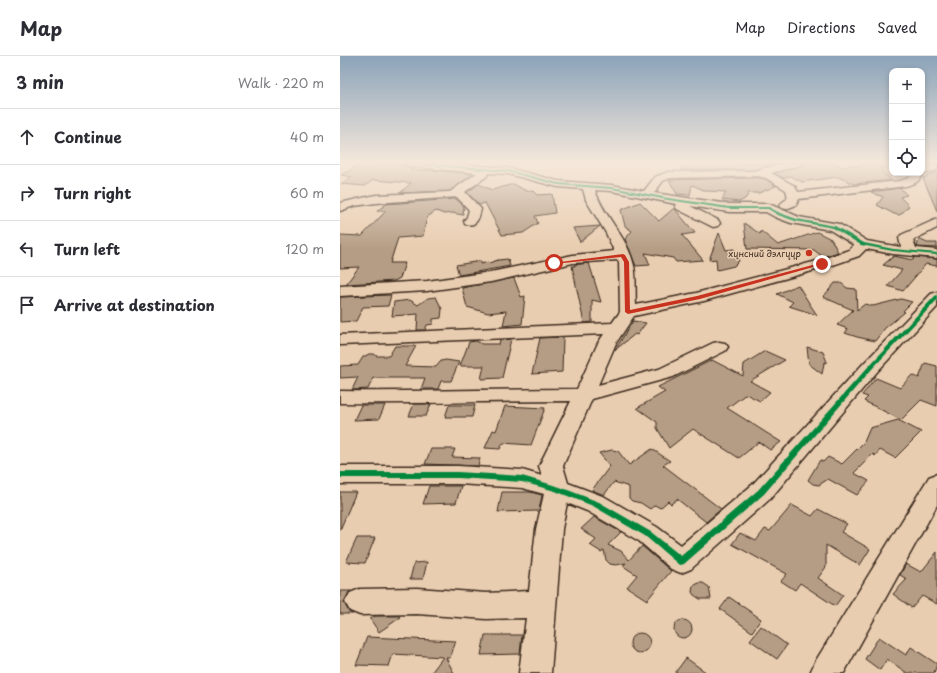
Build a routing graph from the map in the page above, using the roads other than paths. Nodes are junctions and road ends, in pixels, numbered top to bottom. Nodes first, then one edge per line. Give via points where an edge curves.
1 (458, 192) joint
2 (590, 192) edge
3 (635, 192) edge
4 (792, 192) edge
5 (832, 192) edge
6 (648, 194) joint
7 (794, 196) junction
8 (668, 199) junction
9 (340, 207) edge
10 (770, 208) junction
11 (470, 221) dead end
12 (713, 223) dead end
13 (937, 223) edge
14 (863, 244) junction
15 (910, 252) junction
16 (623, 255) junction
17 (935, 255) edge
18 (340, 291) edge
19 (937, 296) edge
20 (622, 320) junction
21 (340, 340) edge
22 (719, 347) dead end
23 (584, 395) junction
24 (340, 397) edge
25 (340, 475) edge
26 (937, 482) edge
27 (557, 489) junction
28 (360, 602) dead end
29 (542, 604) junction
30 (535, 673) edge
31 (826, 673) edge

1 - 9 street via 453,195 376,199
1 - 11 street via 475,209
2 - 16 street
3 - 6 street
4 - 7 street
5 - 7 street
6 - 8 street
7 - 10 street via 792,202 784,206
8 - 10 street via 729,208
8 - 12 street
10 - 14 street via 796,220 834,227
13 - 15 street via 906,238
14 - 15 street
14 - 20 street via 854,253 822,264
15 - 17 street
16 - 18 street via 573,259 491,277 427,286
16 - 20 street via 626,262
19 - 27 street via 761,492 681,561 648,534 596,504
20 - 21 street
20 - 23 street via 607,343
22 - 23 street via 666,373
23 - 24 street
23 - 27 street via 551,466
25 - 27 street via 458,475 522,479
26 - 31 street
27 - 29 street via 549,529
28 - 29 street via 417,601 486,606
29 - 30 street

